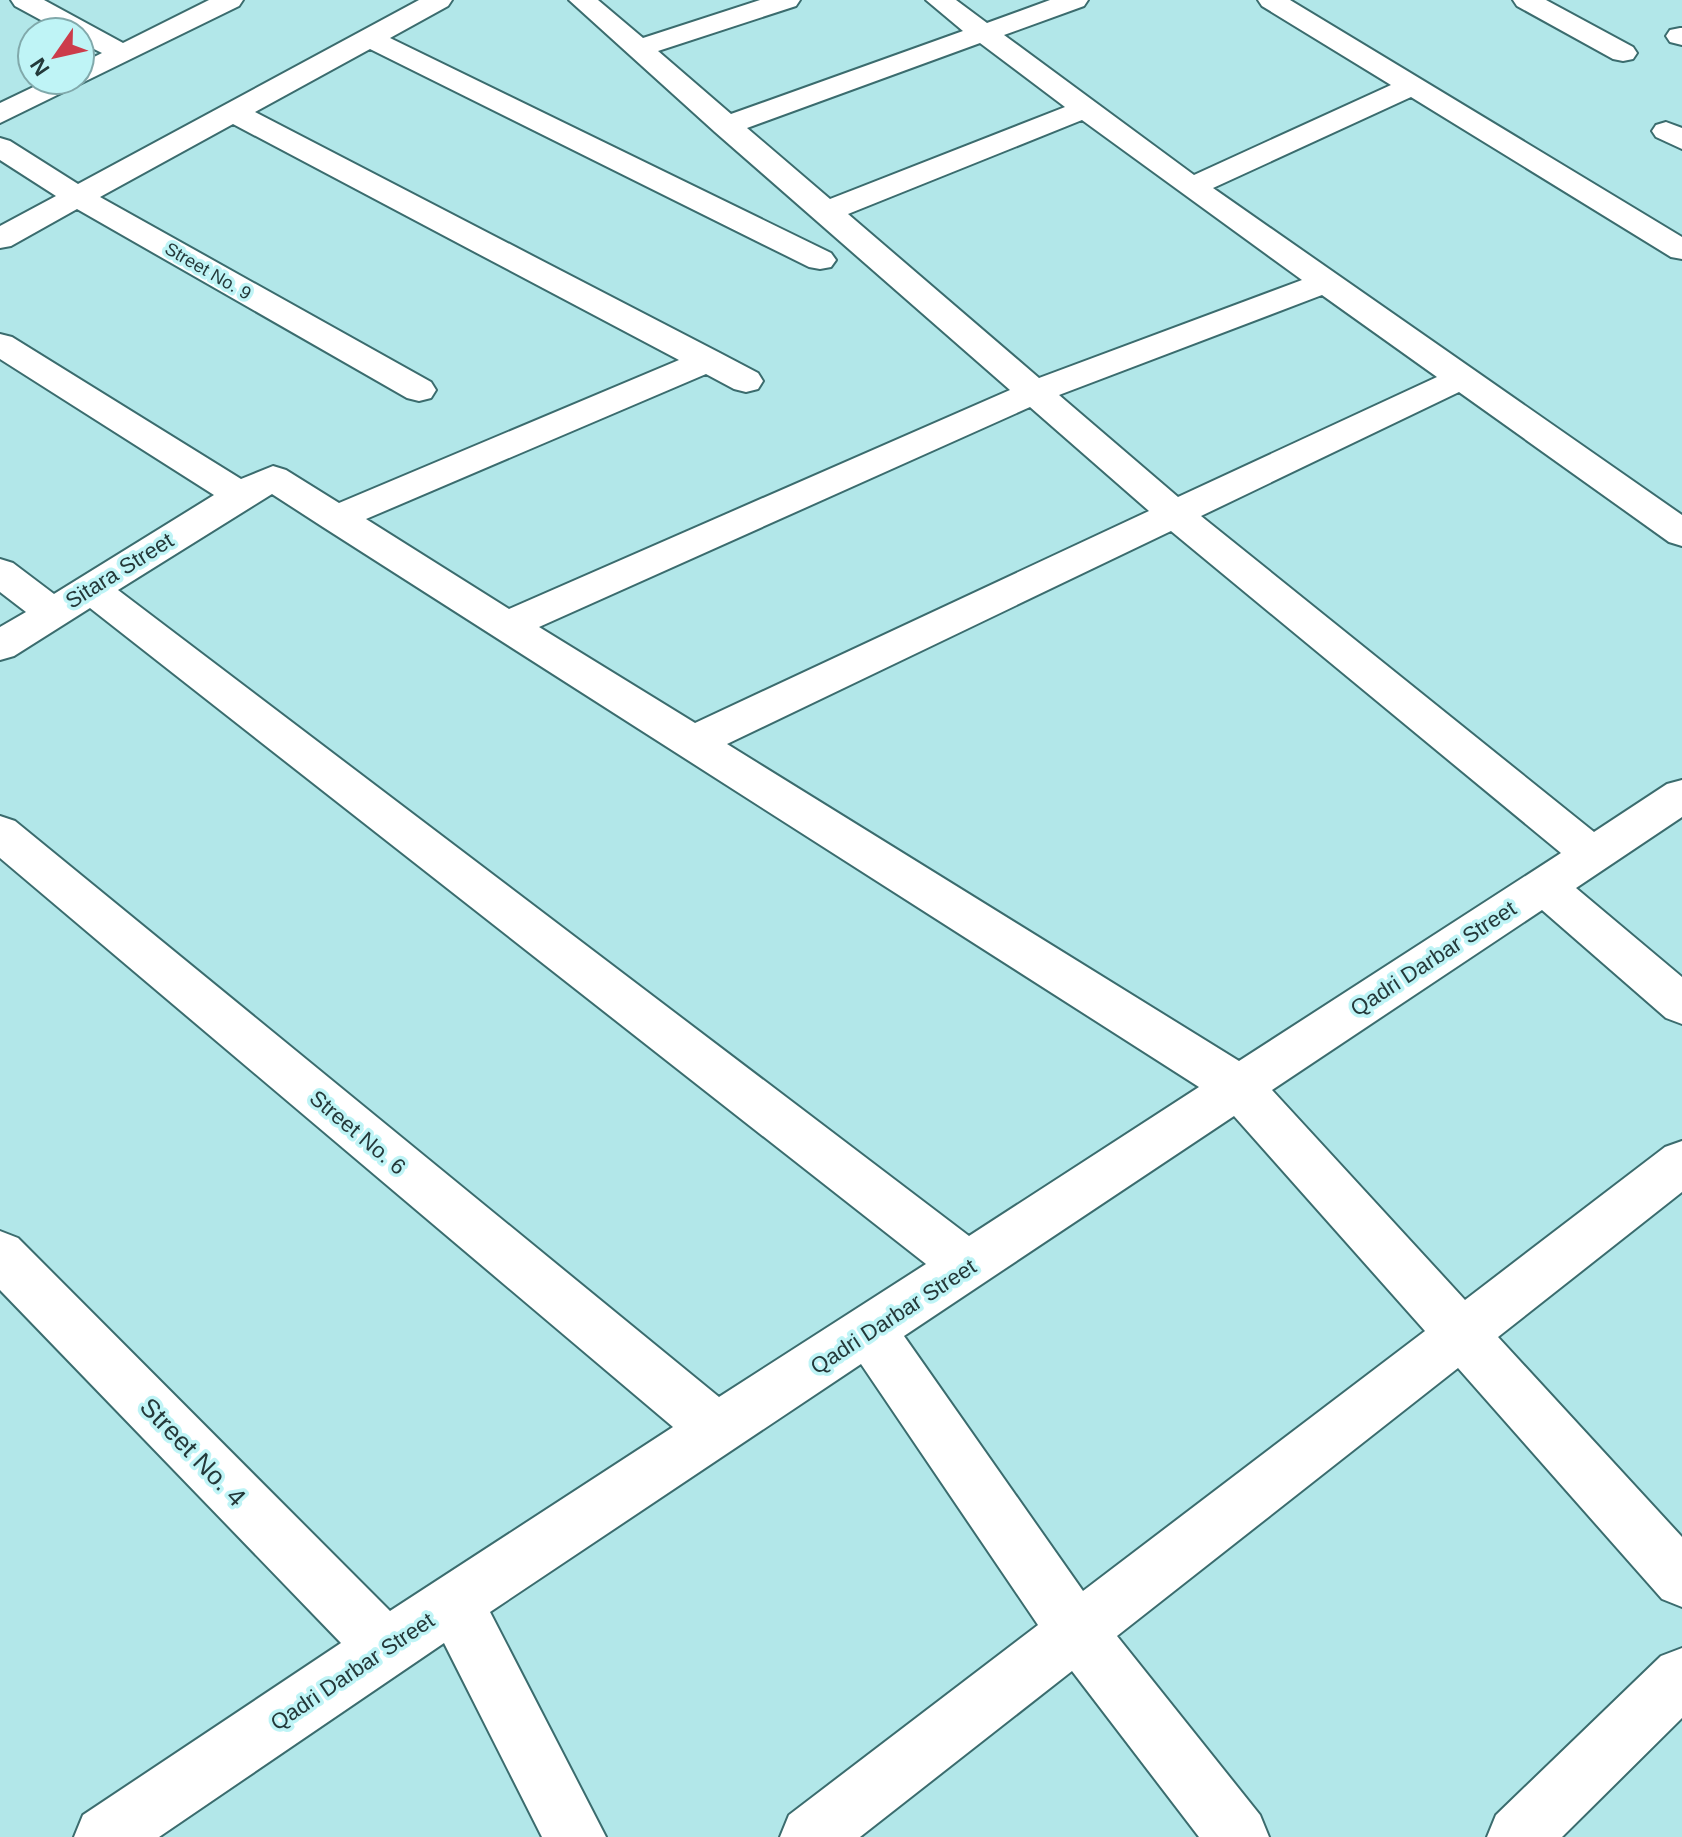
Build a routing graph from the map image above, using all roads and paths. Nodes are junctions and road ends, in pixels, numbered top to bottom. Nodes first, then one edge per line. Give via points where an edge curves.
1 (24, 0) edge
2 (230, 0) edge
3 (439, 0) edge
4 (582, 0) edge
5 (787, 0) edge
6 (939, 0) edge
7 (1075, 0) edge
8 (1271, 0) edge
9 (1526, 0) edge
10 (986, 33) junction
11 (369, 38) junction
12 (638, 49) junction
13 (1623, 53) dead end
14 (123, 54) junction
15 (96, 67) edge
16 (1413, 86) junction
17 (37, 96) edge
18 (1085, 109) junction
19 (233, 112) junction
20 (0, 114) edge
21 (725, 126) junction
22 (0, 147) edge
23 (1191, 187) junction
24 (78, 197) junction
25 (825, 212) junction
26 (0, 239) edge
27 (1682, 250) edge
28 (820, 260) dead end
29 (1327, 282) junction
30 (0, 344) edge
31 (708, 360) junction
32 (1462, 378) junction
33 (746, 381) dead end
34 (419, 390) dead end
35 (1034, 392) junction
36 (240, 495) junction
37 (1176, 515) junction
38 (336, 518) junction
39 (1682, 533) edge
40 (0, 572) edge
41 (90, 588) junction
42 (52, 612) junction
43 (510, 624) junction
44 (0, 646) edge
45 (695, 741) junction
46 (1682, 796) edge
47 (0, 833) edge
48 (1591, 854) junction
49 (1543, 885) junction
50 (1682, 1004) edge
51 (1238, 1086) junction
52 (1682, 1163) edge
53 (0, 1255) edge
54 (969, 1266) junction
55 (870, 1332) junction
56 (1459, 1334) junction
57 (717, 1430) junction
58 (1682, 1579) edge
59 (454, 1602) junction
60 (1078, 1633) junction
61 (386, 1648) junction
62 (1682, 1677) edge
63 (105, 1837) edge
64 (575, 1837) edge
65 (811, 1837) edge
66 (1238, 1837) edge
67 (1518, 1837) edge

1 - 14 street
2 - 14 street
3 - 11 street
4 - 12 street
5 - 12 street
6 - 10 street
7 - 10 street
8 - 16 street
9 - 13 street
10 - 18 street
10 - 21 street
11 - 19 street
11 - 28 street
12 - 21 street
14 - 15 street
16 - 23 street
16 - 27 street
17 - 20 street
18 - 23 street
18 - 25 street
19 - 24 street
19 - 31 street
21 - 25 street
22 - 24 street, Street No. 9
23 - 29 street
24 - 26 street
24 - 34 street, Street No. 9
25 - 35 street
29 - 32 street
29 - 35 street
30 - 36 street
31 - 33 street
31 - 38 street
32 - 37 street
32 - 39 street
35 - 37 street
35 - 43 street
36 - 38 street, Sitara Street via 273,478
36 - 41 street, Sitara Street
37 - 45 street
37 - 48 street
38 - 43 street
40 - 42 street
41 - 42 street, Sitara Street
41 - 54 street
42 - 44 street, Sitara Street
43 - 45 street
45 - 51 street
46 - 48 street, Qadri Darbar Street
47 - 57 street, Street No. 6
48 - 49 street, Qadri Darbar Street
49 - 50 street
49 - 51 street, Qadri Darbar Street
51 - 54 street, Qadri Darbar Street
51 - 56 street
52 - 56 street
53 - 61 street, Street No. 4
54 - 55 street, Qadri Darbar Street
55 - 57 street, Qadri Darbar Street
55 - 60 street
56 - 58 street
56 - 60 street
57 - 59 street, Qadri Darbar Street
59 - 61 street, Qadri Darbar Street
59 - 64 street
60 - 65 street
60 - 66 street
61 - 63 street, Qadri Darbar Street
62 - 67 street

